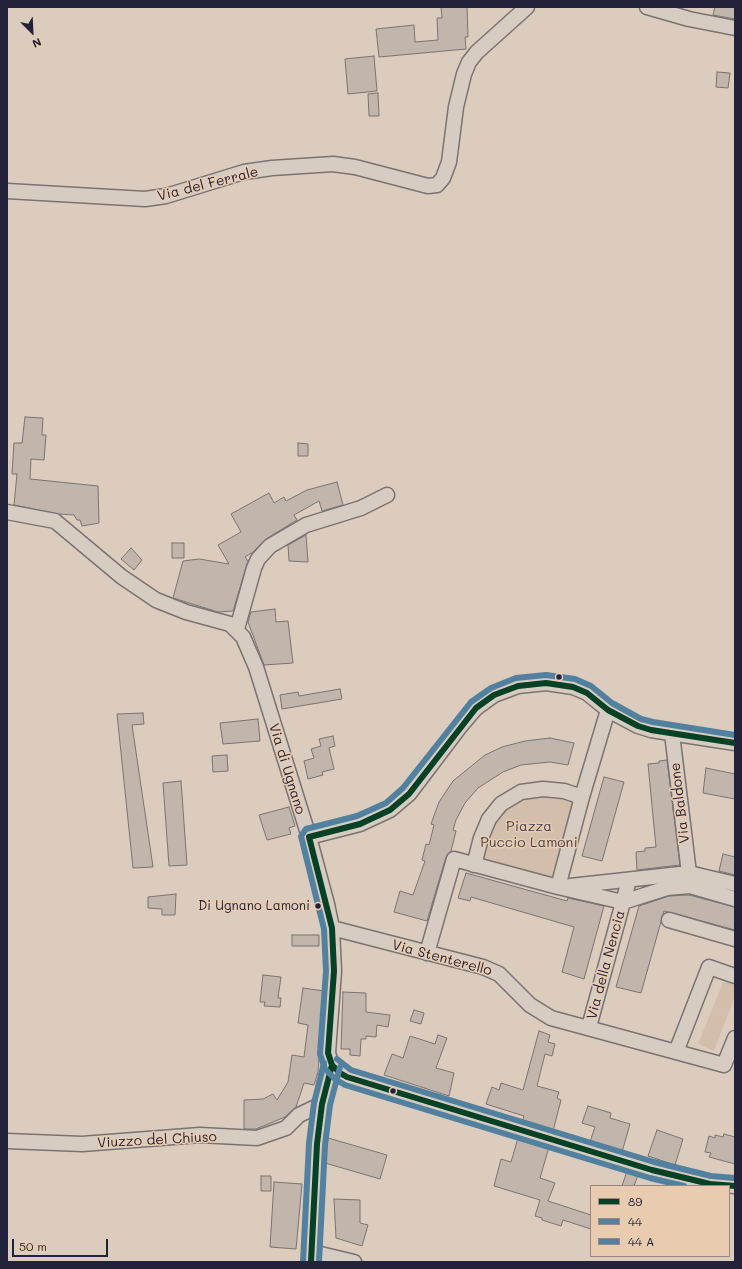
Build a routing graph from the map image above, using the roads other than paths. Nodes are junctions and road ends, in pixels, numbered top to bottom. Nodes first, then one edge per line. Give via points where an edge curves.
1 (526, 7) edge
2 (647, 7) edge
3 (735, 28) edge
4 (7, 191) edge
5 (387, 495) dead end
6 (7, 512) edge
7 (237, 630) junction
8 (608, 710) junction
9 (672, 734) junction
10 (735, 743) edge
11 (582, 797) junction
12 (309, 837) junction
13 (474, 864) junction
14 (689, 873) junction
15 (629, 880) junction
16 (735, 884) edge
17 (558, 887) junction
18 (735, 899) edge
19 (623, 902) junction
20 (670, 920) dead end
21 (332, 928) junction
22 (735, 939) edge
23 (427, 953) junction
24 (735, 976) edge
25 (589, 1027) junction
26 (735, 1038) edge
27 (676, 1052) junction
28 (332, 1065) junction
29 (322, 1104) junction
30 (7, 1141) edge
31 (722, 1185) edge
32 (311, 1257) edge
33 (354, 1262) edge

1 - 4 street, Via del Ferrale via 469,62 456,107 449,162 443,178 437,185 428,186 333,164 244,172 166,196 145,199
2 - 3 street
5 - 7 street via 361,508 306,525 270,546 258,559 254,568
6 - 7 street via 55,522 156,600 186,612 230,624
7 - 12 street, Via di Ugnano via 252,654
8 - 9 street via 638,726
8 - 11 street
8 - 12 street via 586,693 564,685 531,684 504,690 488,698 470,715 424,776 397,805 372,820
9 - 10 street
9 - 14 street, Via Baldone
11 - 13 street via 564,790 543,789 521,792 501,804 489,819
11 - 17 street
12 - 21 street, Via di Ugnano
13 - 17 street
13 - 23 street via 454,859
14 - 15 street
14 - 16 street
15 - 17 street
15 - 19 street, Via della Nencia
17 - 19 street
18 - 19 street via 690,886 667,888
19 - 25 street, Via della Nencia
20 - 22 street
21 - 23 street, Via Stenterello
21 - 28 street, Via di Ugnano via 334,971 328,1050
23 - 25 street, Via Stenterello via 483,967 499,974 540,1013 550,1018
24 - 27 street via 709,967
25 - 27 street, Via Stenterello
26 - 27 street, Via Stenterello via 724,1064
28 - 29 street
28 - 31 street via 347,1077 645,1168
29 - 30 street, Viuzzo del Chiuso via 299,1115 286,1128 257,1138 200,1135 82,1144
29 - 32 street via 317,1144
32 - 33 street

